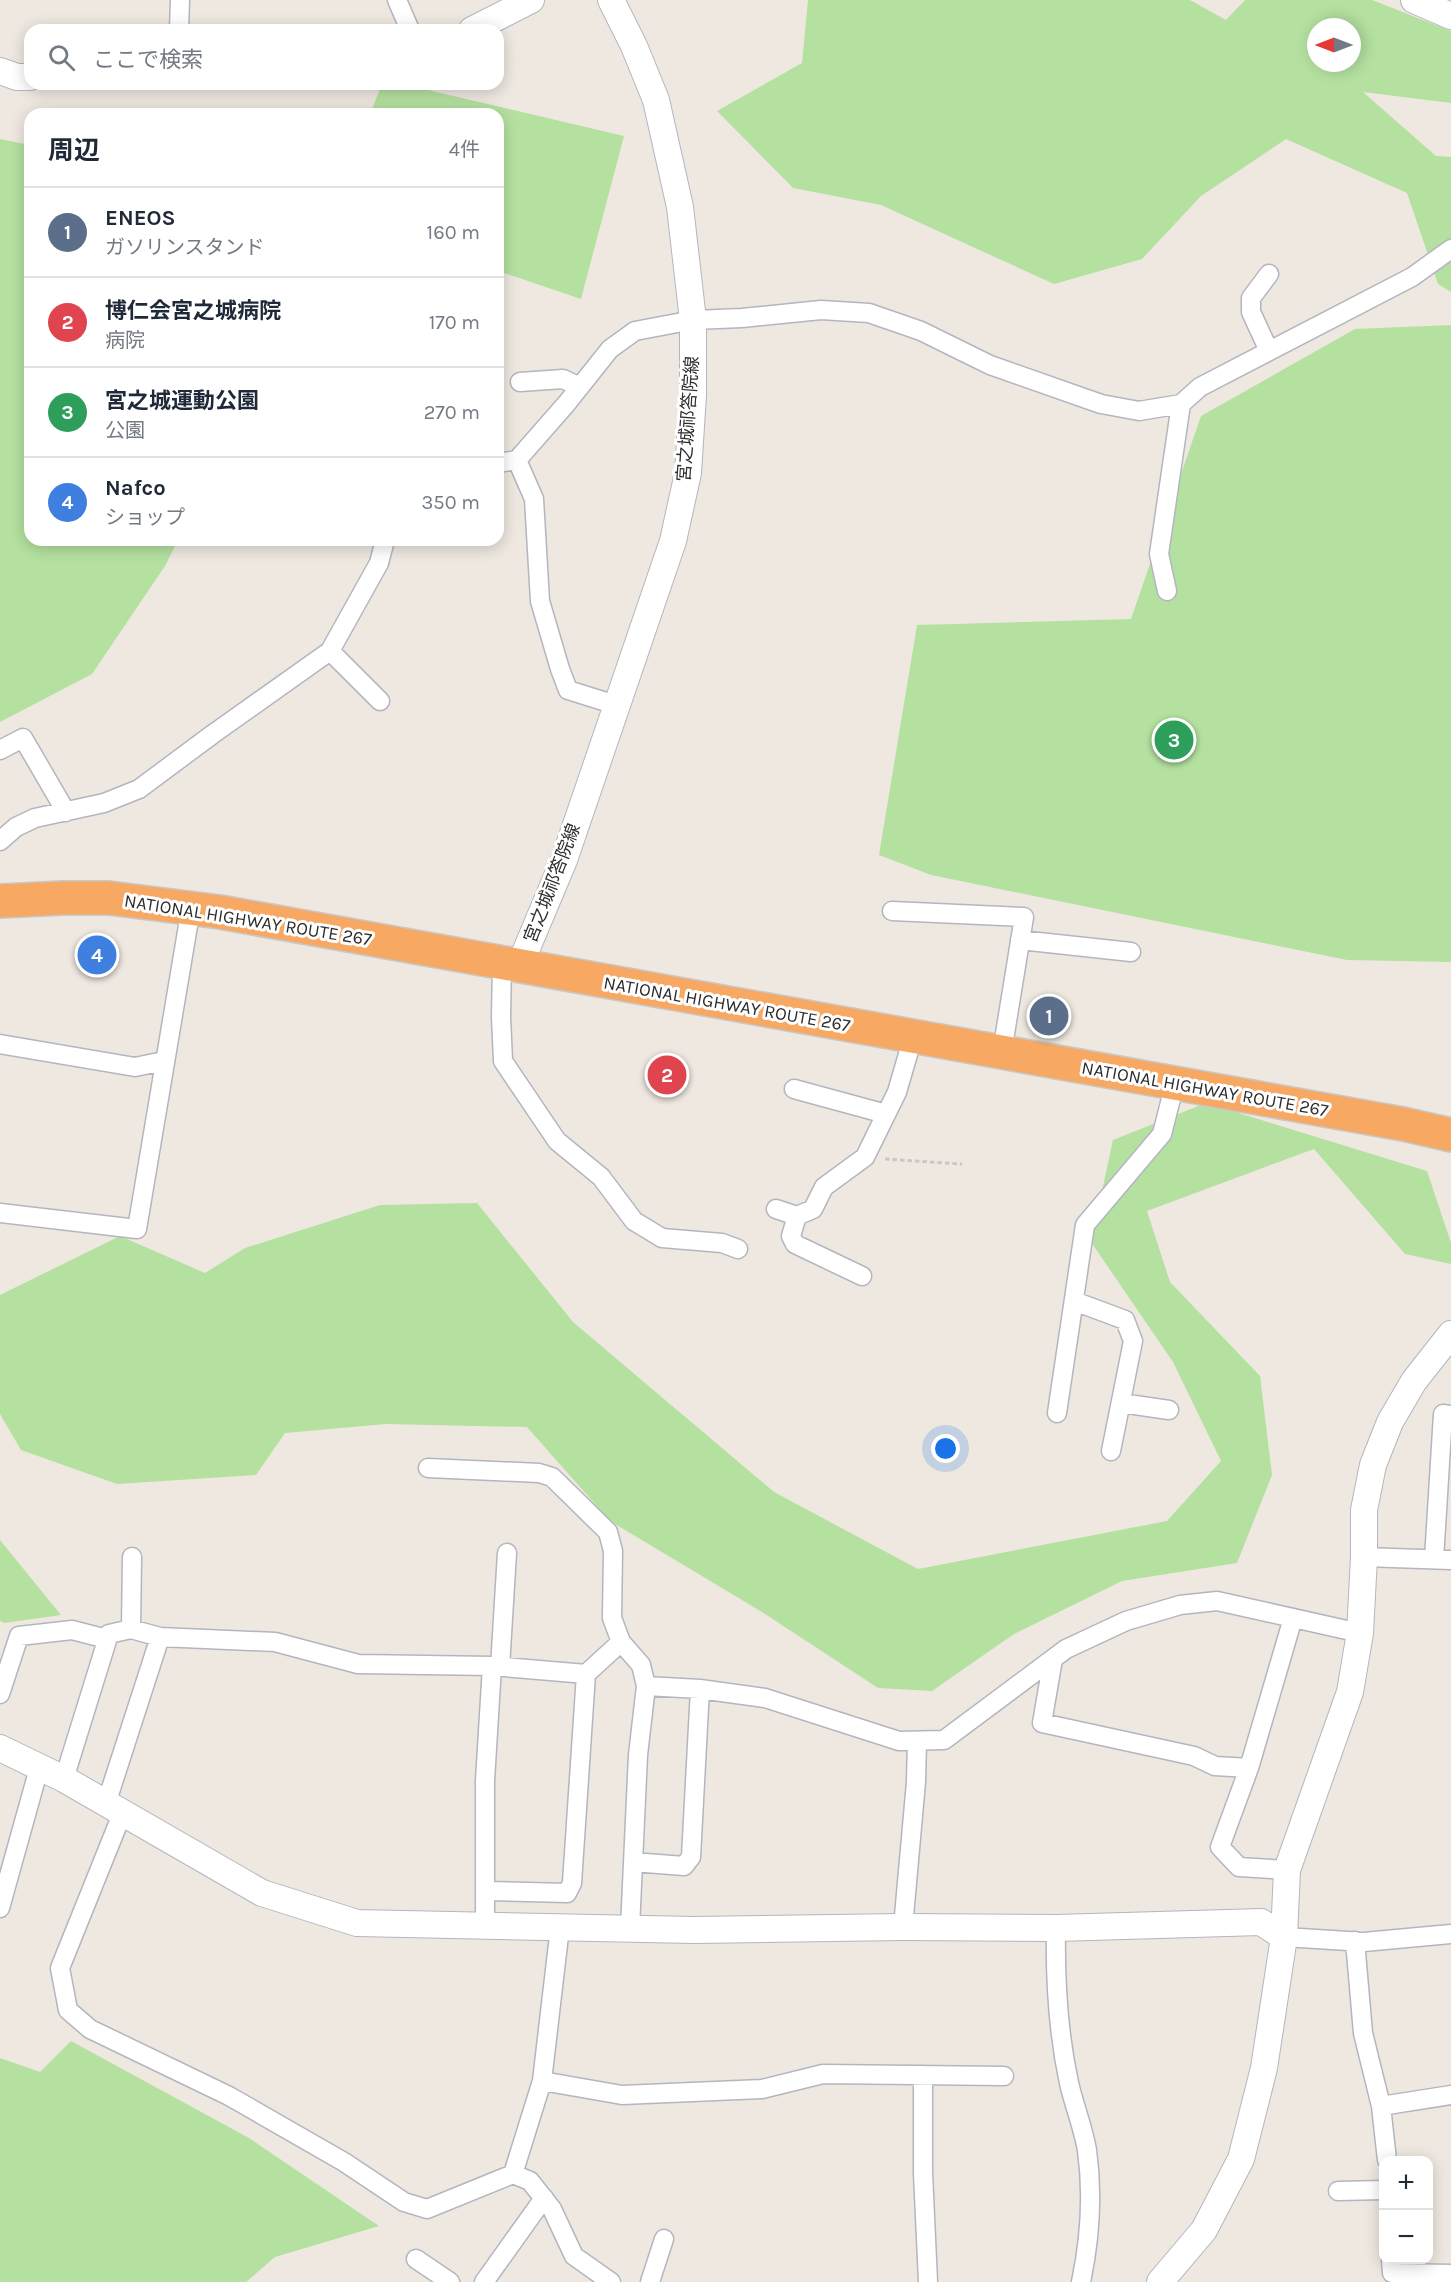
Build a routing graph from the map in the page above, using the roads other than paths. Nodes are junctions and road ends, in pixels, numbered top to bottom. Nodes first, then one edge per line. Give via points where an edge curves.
1 (180, 0) edge
2 (397, 0) edge
3 (531, 0) edge
4 (611, 0) edge
5 (1414, 0) edge
6 (1451, 16) edge
7 (179, 24) edge
8 (407, 24) edge
9 (484, 24) edge
10 (0, 71) edge
11 (24, 77) edge
12 (1451, 249) edge
13 (1269, 274) dead end
14 (693, 320) junction
15 (1269, 351) junction
16 (519, 381) dead end
17 (580, 387) junction
18 (1181, 404) junction
19 (517, 460) junction
20 (504, 462) edge
21 (384, 546) edge
22 (1167, 591) dead end
23 (330, 651) junction
24 (380, 701) dead end
25 (616, 705) junction
26 (0, 750) edge
27 (66, 812) junction
28 (0, 841) edge
29 (0, 901) edge
30 (191, 908) junction
31 (892, 911) dead end
32 (1020, 940) junction
33 (1131, 952) dead end
34 (510, 965) junction
35 (913, 1037) junction
36 (0, 1044) edge
37 (1002, 1052) junction
38 (164, 1061) junction
39 (1175, 1083) junction
40 (794, 1089) dead end
41 (886, 1114) junction
42 (1451, 1135) edge
43 (776, 1209) dead end
44 (0, 1213) edge
45 (797, 1216) junction
46 (738, 1249) dead end
47 (862, 1276) dead end
48 (1074, 1301) junction
49 (1451, 1334) edge
50 (1121, 1403) junction
51 (1169, 1410) dead end
52 (1057, 1413) dead end
53 (1451, 1414) edge
54 (1111, 1451) dead end
55 (428, 1468) dead end
56 (507, 1553) dead end
57 (132, 1557) dead end
58 (1364, 1557) junction
59 (1442, 1559) edge
60 (1293, 1618) junction
61 (131, 1629) junction
62 (1360, 1633) junction
63 (160, 1636) junction
64 (107, 1639) junction
65 (621, 1642) junction
66 (1053, 1659) junction
67 (496, 1667) junction
68 (586, 1674) junction
69 (646, 1686) junction
70 (700, 1689) junction
71 (0, 1694) edge
72 (917, 1741) junction
73 (0, 1748) edge
74 (39, 1768) junction
75 (1249, 1768) junction
76 (64, 1779) junction
77 (114, 1809) junction
78 (633, 1862) junction
79 (1287, 1870) junction
80 (485, 1891) junction
81 (0, 1908) edge
82 (485, 1926) junction
83 (560, 1927) junction
84 (903, 1927) junction
85 (630, 1928) junction
86 (1056, 1928) junction
87 (1451, 1934) edge
88 (1284, 1937) junction
89 (1355, 1941) junction
90 (923, 2075) junction
91 (1004, 2076) dead end
92 (542, 2081) junction
93 (1451, 2095) edge
94 (1381, 2106) junction
95 (1387, 2156) edge
96 (513, 2174) junction
97 (1379, 2190) edge
98 (1338, 2191) dead end
99 (544, 2198) junction
100 (664, 2239) dead end
101 (416, 2259) dead end
102 (1390, 2271) edge
103 (1451, 2274) edge
104 (450, 2282) edge
105 (484, 2282) edge
106 (611, 2282) edge
107 (650, 2282) edge
108 (928, 2282) edge
109 (1081, 2282) edge
110 (1160, 2282) edge

1 - 7 street
2 - 8 street
3 - 9 street
4 - 14 street, 宮之城祁答院線 via 656,100 680,207
5 - 6 street
10 - 11 street
12 - 15 street via 1412,277
13 - 15 street via 1251,298 1251,312
14 - 17 street via 635,331 610,350
14 - 18 street via 821,310 870,313 921,331 990,365 1101,404 1139,411
14 - 25 street, 宮之城祁答院線 via 687,473 673,541
15 - 18 street via 1200,387
16 - 17 street via 563,379
17 - 19 street
18 - 22 street via 1159,554
19 - 20 street
19 - 25 street via 534,499 540,601 568,690
21 - 23 street via 380,563
23 - 24 street
23 - 27 street via 139,789
25 - 34 street, 宮之城祁答院線 via 564,860
26 - 27 street via 23,738
27 - 28 street via 26,822
29 - 30 highway, NATIONAL HIGHWAY ROUTE 267 via 109,898
30 - 34 highway, NATIONAL HIGHWAY ROUTE 267
30 - 38 street
31 - 32 street via 1024,918
32 - 33 street
32 - 37 street
34 - 35 highway, NATIONAL HIGHWAY ROUTE 267
34 - 46 street via 501,1017 503,1061 557,1141 601,1177 634,1221 662,1238 722,1243
35 - 37 highway, NATIONAL HIGHWAY ROUTE 267
35 - 41 street via 897,1092
36 - 38 street via 135,1067
37 - 39 highway, NATIONAL HIGHWAY ROUTE 267
38 - 44 street via 137,1229
39 - 42 highway, NATIONAL HIGHWAY ROUTE 267
39 - 48 street via 1162,1134 1085,1225
40 - 41 street
41 - 45 street via 866,1157 824,1187 813,1209
43 - 45 street
45 - 47 street via 791,1236 795,1244
48 - 50 street via 1125,1320 1133,1341
48 - 52 street
49 - 58 street via 1414,1381 1390,1422 1373,1465 1364,1510
50 - 51 street
50 - 54 street
53 - 59 street via 1443,1414
55 - 65 street via 539,1473 552,1477 608,1532 613,1551 612,1618
56 - 67 street
57 - 61 street
58 - 59 street
58 - 62 street
60 - 62 street
60 - 66 street via 1217,1601 1180,1605 1126,1621
60 - 75 street
61 - 63 street
61 - 64 street via 109,1634
62 - 79 street via 1350,1692
63 - 67 street via 275,1642 358,1664
63 - 77 street
64 - 71 street via 72,1630 19,1636
64 - 76 street
65 - 68 street
65 - 69 street via 641,1665
66 - 72 street via 944,1740
66 - 75 street via 1042,1723 1194,1756 1215,1766
67 - 68 street
67 - 80 street via 485,1781
68 - 80 street via 572,1883 567,1893
69 - 70 street
69 - 78 street
70 - 72 street via 765,1698 899,1741
70 - 78 street via 691,1857 684,1866
72 - 84 street
73 - 74 street
74 - 76 street
74 - 81 street
75 - 79 street via 1220,1847 1239,1867
76 - 77 street
77 - 82 street via 262,1893 357,1923
77 - 96 street via 60,1968 68,2010 90,2029 229,2096 344,2162 404,2202 427,2208
78 - 85 street
79 - 88 street
80 - 82 street
82 - 83 street
83 - 85 street
83 - 92 street
84 - 85 street
84 - 86 street
86 - 88 street via 1261,1922
86 - 109 street via 1058,2013 1069,2082 1087,2149 1091,2206
87 - 89 street
88 - 89 street
88 - 110 street via 1264,2068 1241,2159 1204,2230
89 - 94 street via 1363,2033
90 - 91 street
90 - 92 street via 823,2074 762,2089 622,2095
90 - 108 street
92 - 96 street
93 - 94 street
94 - 95 street
96 - 99 street via 530,2181
97 - 98 street
99 - 105 street
99 - 106 street via 574,2256
100 - 107 street
101 - 104 street
102 - 103 street

